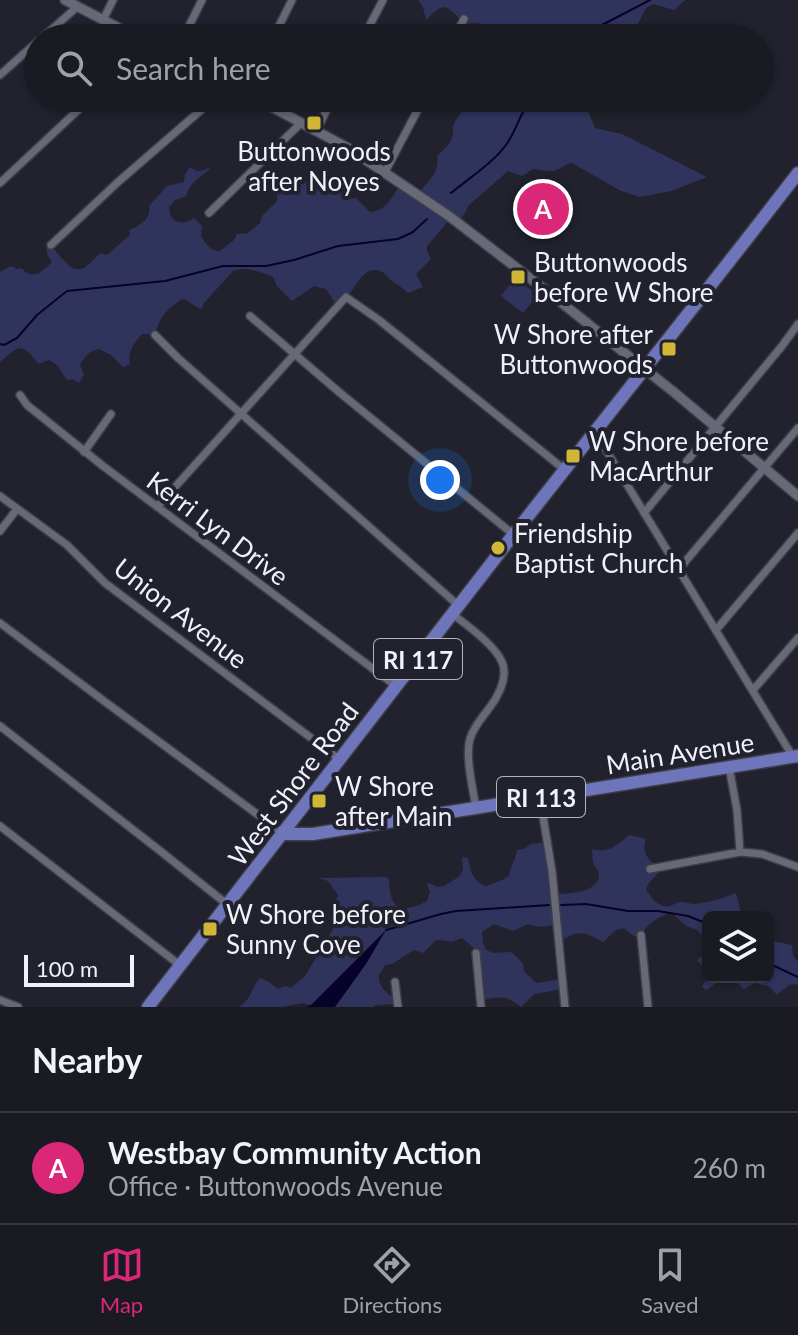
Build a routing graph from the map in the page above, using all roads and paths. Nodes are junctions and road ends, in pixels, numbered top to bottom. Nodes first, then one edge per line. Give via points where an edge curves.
1 (65, 0) edge
2 (113, 0) edge
3 (202, 0) edge
4 (292, 0) edge
5 (383, 0) edge
6 (77, 7) junction
7 (464, 19) dead end
8 (103, 20) junction
9 (58, 24) edge
10 (111, 24) edge
11 (190, 24) edge
12 (280, 24) edge
13 (370, 24) edge
14 (461, 24) edge
15 (24, 54) edge
16 (0, 75) edge
17 (76, 112) edge
18 (199, 112) edge
19 (281, 112) edge
20 (326, 112) edge
21 (417, 112) edge
22 (301, 123) junction
23 (316, 131) junction
24 (385, 172) junction
25 (798, 173) edge
26 (0, 183) edge
27 (209, 213) dead end
28 (51, 245) dead end
29 (250, 316) dead end
30 (798, 324) edge
31 (155, 335) dead end
32 (295, 353) junction
33 (645, 369) junction
34 (20, 395) dead end
35 (240, 413) junction
36 (111, 414) dead end
37 (716, 427) junction
38 (798, 428) edge
39 (595, 432) junction
40 (84, 452) junction
41 (764, 468) junction
42 (565, 470) junction
43 (0, 496) edge
44 (798, 496) edge
45 (157, 507) junction
46 (17, 509) junction
47 (644, 513) junction
48 (0, 531) edge
49 (798, 533) edge
50 (514, 535) junction
51 (679, 569) junction
52 (456, 610) junction
53 (0, 623) edge
54 (716, 630) junction
55 (798, 638) edge
56 (396, 686) junction
57 (754, 689) junction
58 (0, 726) edge
59 (796, 753) edge
60 (339, 759) junction
61 (729, 767) junction
62 (540, 798) junction
63 (476, 808) junction
64 (0, 826) edge
65 (284, 834) junction
66 (740, 852) junction
67 (798, 867) edge
68 (650, 869) dead end
69 (228, 905) junction
70 (641, 935) dead end
71 (476, 953) dead end
72 (181, 966) junction
73 (395, 982) dead end
74 (0, 1000) edge
75 (18, 1007) edge
76 (148, 1007) edge
77 (398, 1007) edge
78 (481, 1007) edge
79 (565, 1007) edge
80 (648, 1007) edge

1 - 6 street
2 - 8 street
3 - 11 street
4 - 12 street
5 - 13 street
6 - 8 street
6 - 9 street
7 - 14 street
8 - 10 street
15 - 16 street
17 - 26 street
18 - 28 street
19 - 22 street
20 - 23 street
21 - 24 street
22 - 23 street
22 - 27 street
23 - 24 street
24 - 33 street via 492,248
25 - 33 main road, West Shore Road / RI 117
29 - 32 street
30 - 37 street
31 - 35 street
32 - 35 street
32 - 42 street via 346,297
32 - 50 street
33 - 37 street
33 - 39 main road, West Shore Road / RI 117
34 - 40 street, Kerri Lyn Drive
35 - 45 street
35 - 52 street
36 - 40 street
37 - 41 street
37 - 47 street
38 - 41 street
39 - 42 main road, West Shore Road / RI 117
39 - 47 street
40 - 45 street, Kerri Lyn Drive
41 - 44 street
41 - 51 street
42 - 50 main road, West Shore Road / RI 117
43 - 46 street, Union Avenue
45 - 56 street, Kerri Lyn Drive
46 - 48 street
46 - 60 street, Union Avenue via 67,545 105,583
47 - 51 street
49 - 54 street
50 - 52 main road, West Shore Road / RI 117
51 - 54 street
52 - 56 main road, West Shore Road / RI 117
52 - 63 street via 504,670 498,696 468,743
53 - 65 street
54 - 57 street
55 - 57 street
56 - 60 main road, West Shore Road / RI 117
57 - 59 street
58 - 69 street
59 - 61 main road, Main Avenue / RI 113
60 - 65 main road, West Shore Road / RI 117
61 - 62 main road, Main Avenue / RI 113
61 - 66 street
62 - 63 main road, Main Avenue / RI 113
62 - 79 street
63 - 65 main road, Main Avenue / RI 113
64 - 72 street
65 - 69 main road, West Shore Road / RI 117
66 - 67 street
66 - 68 street
69 - 72 main road, West Shore Road / RI 117
70 - 80 street
71 - 78 street
72 - 76 main road, West Shore Road / RI 117
73 - 77 street
74 - 75 street

